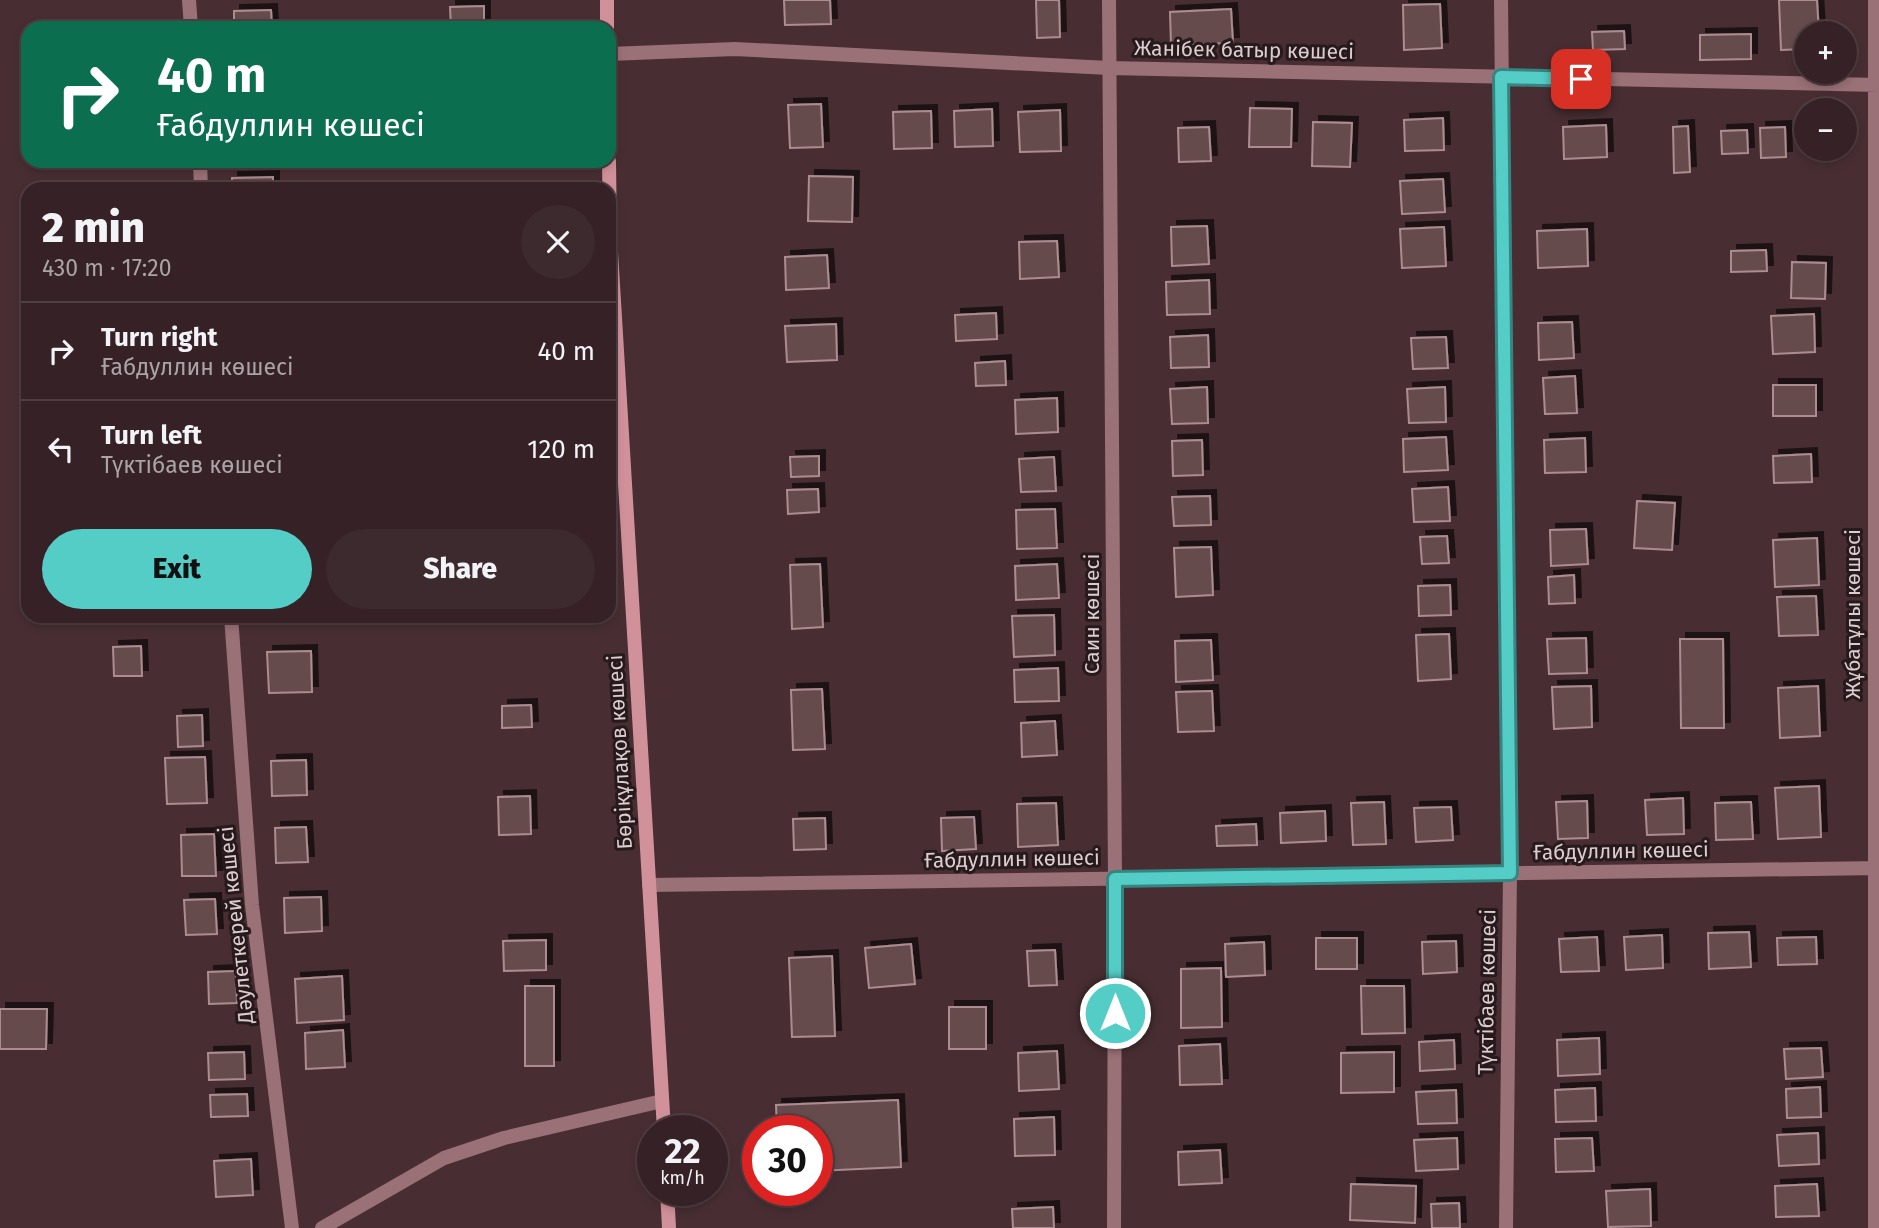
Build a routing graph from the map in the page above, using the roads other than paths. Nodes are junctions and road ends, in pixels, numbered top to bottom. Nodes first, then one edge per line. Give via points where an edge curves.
1 (189, 0) edge
2 (607, 0) edge
3 (1109, 0) edge
4 (1501, 0) edge
5 (1875, 0) edge
6 (190, 21) edge
7 (607, 21) edge
8 (616, 54) edge
9 (1109, 68) junction
10 (1501, 77) junction
11 (1877, 85) edge
12 (616, 332) edge
13 (233, 623) edge
14 (1876, 868) edge
15 (1510, 873) junction
16 (1115, 879) junction
17 (649, 885) junction
18 (662, 1101) junction
19 (663, 1115) edge
20 (668, 1206) edge
21 (292, 1228) edge
22 (322, 1228) edge
23 (669, 1228) edge
24 (1114, 1228) edge
25 (1506, 1228) edge
26 (1875, 1228) edge

1 - 6 street
2 - 7 street
3 - 9 street, Саин көшесі
4 - 10 street, Түктібаев көшесі
5 - 11 street, Жұбатұлы көшесі
8 - 9 street, Жанібек батыр көшесі via 735,49
9 - 10 street, Жанібек батыр көшесі
9 - 16 street, Саин көшесі
10 - 11 street, Жанібек батыр көшесі
10 - 15 street, Түктібаев көшесі
11 - 14 street, Жұбатұлы көшесі
12 - 17 street, Бөріқұлақов көшесі
13 - 21 street, Дәулеткерей көшесі via 253,905
14 - 15 street, Ғабдуллин көшесі
14 - 26 street, Жұбатұлы көшесі
15 - 16 street, Ғабдуллин көшесі
15 - 25 street, Түктібаев көшесі
16 - 17 street, Ғабдуллин көшесі
16 - 24 street, Саин көшесі
17 - 18 street, Бөріқұлақов көшесі
18 - 19 street, Бөріқұлақов көшесі
18 - 22 street via 504,1138 444,1158
20 - 23 street

